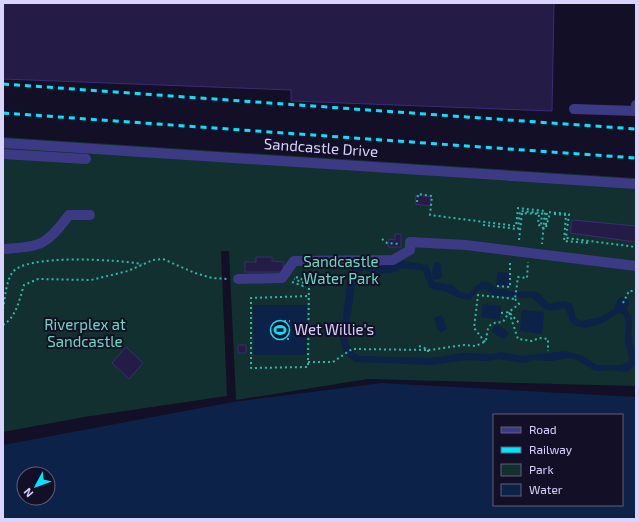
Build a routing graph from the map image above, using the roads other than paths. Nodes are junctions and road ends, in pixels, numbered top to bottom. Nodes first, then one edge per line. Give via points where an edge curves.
1 (636, 104) edge
2 (574, 109) dead end
3 (3, 143) edge
4 (3, 154) edge
5 (86, 159) dead end
6 (636, 184) edge
7 (90, 215) dead end
8 (3, 249) edge
9 (636, 266) edge
10 (238, 279) road end

1 - 2 street via 636,111
3 - 6 street, Sandcastle Drive
4 - 5 street
7 - 8 street via 69,215 51,238 36,246
9 - 10 street via 466,245 410,242 410,250 393,260 294,261 282,278

